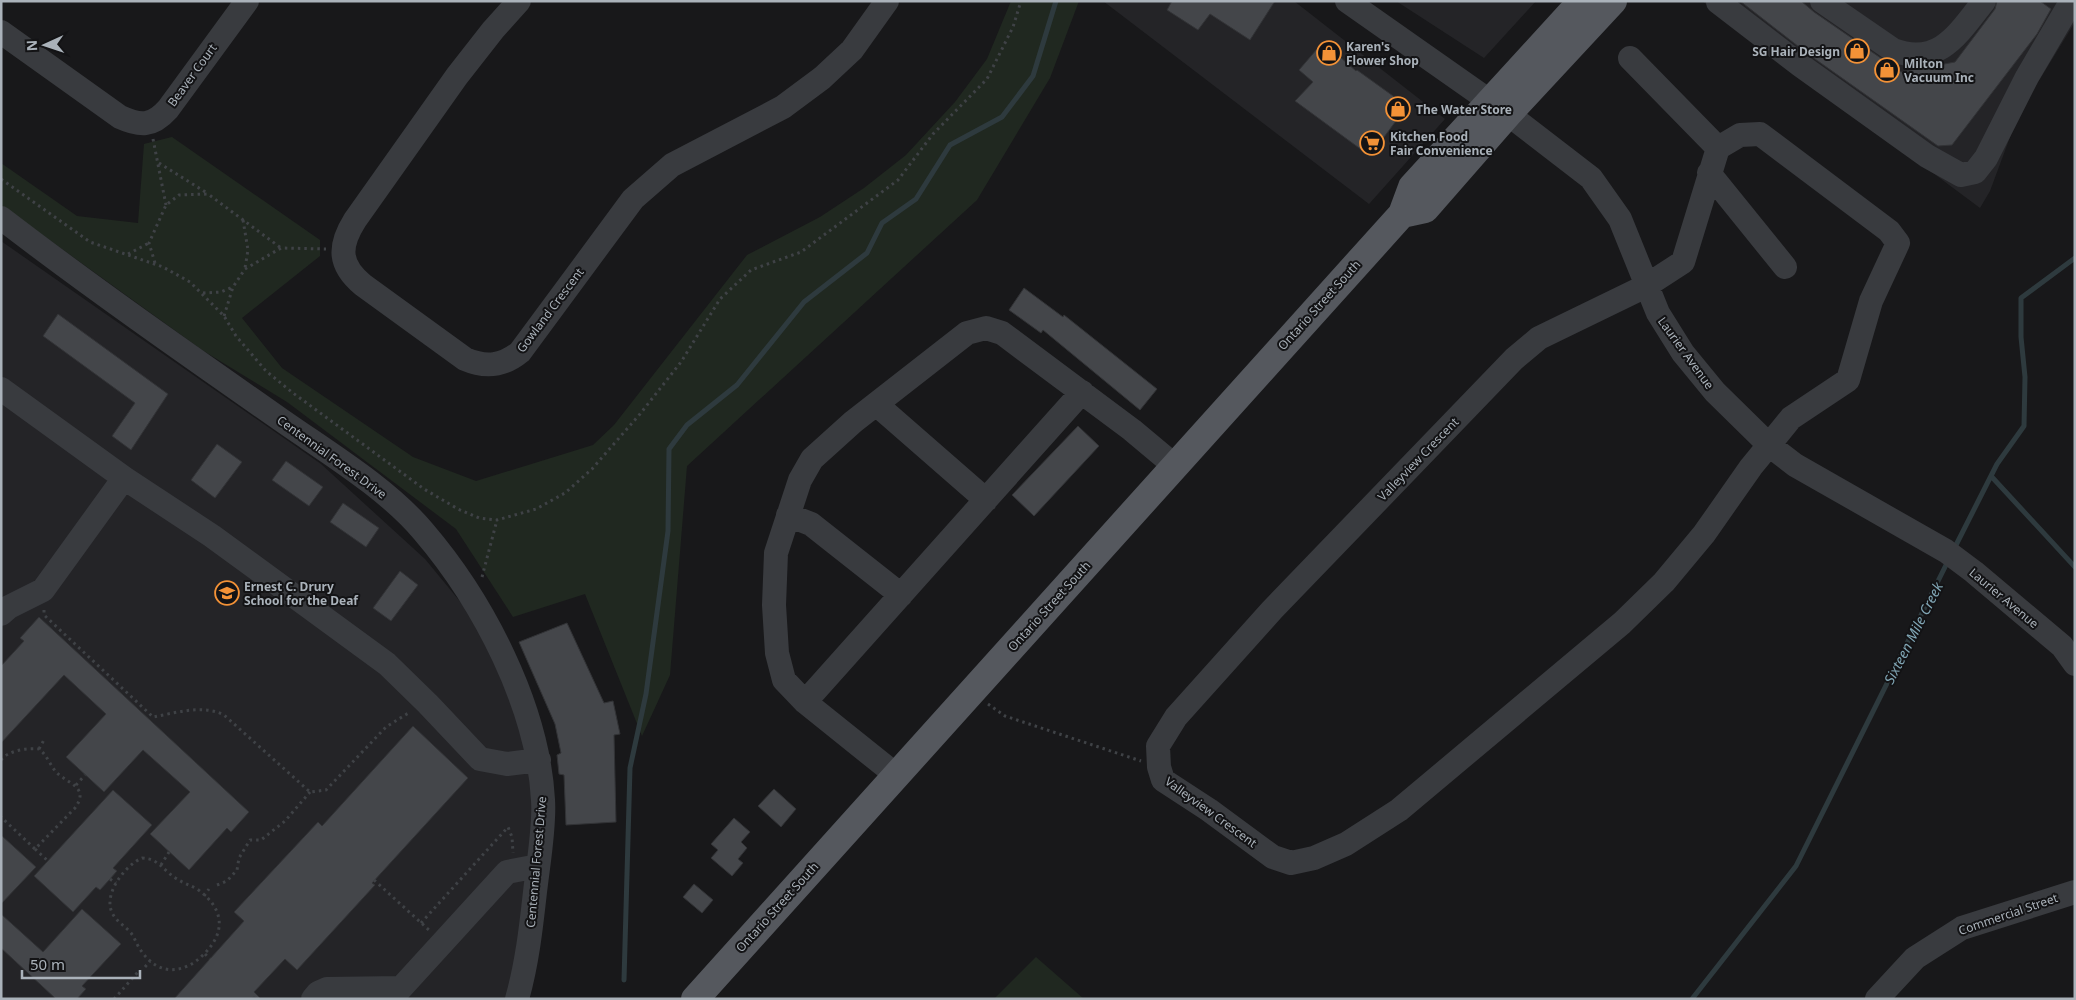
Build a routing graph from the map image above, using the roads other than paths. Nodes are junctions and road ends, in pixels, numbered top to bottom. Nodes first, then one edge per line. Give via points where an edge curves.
1 (246, 1) edge
2 (519, 1) edge
3 (887, 1) edge
4 (1347, 1) edge
5 (1582, 1) edge
6 (1613, 1) edge
7 (1718, 1) edge
8 (1822, 1) edge
9 (1984, 1) edge
10 (2069, 1) edge
11 (1, 32) edge
12 (1630, 58) dead end
13 (1499, 108) junction
14 (1718, 148) junction
15 (1709, 173) junction
16 (1, 218) edge
17 (1785, 267) dead end
18 (1646, 286) junction
19 (1, 389) edge
20 (1082, 392) junction
21 (876, 404) junction
22 (1769, 445) junction
23 (1175, 466) junction
24 (124, 478) junction
25 (986, 500) junction
26 (788, 515) junction
27 (901, 595) junction
28 (1, 614) edge
29 (2075, 664) edge
30 (806, 702) junction
31 (539, 760) junction
32 (896, 775) junction
33 (538, 866) junction
34 (2075, 892) edge
35 (396, 993) edge
36 (313, 999) edge
37 (517, 999) edge
38 (694, 999) edge
39 (1877, 999) edge

1 - 11 street, Beaver Court via 168,109 150,123 134,124 120,117
2 - 3 street, Gowland Crescent via 458,76 355,220 344,249 344,262 352,276 476,364 497,365 520,352 633,199 672,165 783,107 822,78 852,50
4 - 13 street, Laurier Avenue
5 - 13 main road, Ontario Street South
6 - 13 main road, Ontario Street South
7 - 10 street via 1832,88 1927,156 1961,175 1975,172 1986,158
8 - 9 street via 1892,50 1904,54 1928,54 1942,48 1957,35
12 - 14 street
13 - 18 street, Laurier Avenue via 1591,178 1620,219
13 - 23 main road, Ontario Street South via 1424,209 1402,214
14 - 15 street, Valleyview Crescent
14 - 22 street, Valleyview Crescent via 1740,135 1760,134 1889,231 1898,243 1871,302 1848,380 1791,418
15 - 17 street
15 - 18 street, Valleyview Crescent via 1683,262
16 - 31 street, Centennial Forest Drive via 381,491 422,529 473,598 508,666 531,727
18 - 22 street, Laurier Avenue via 1658,313 1683,353 1715,392
18 - 22 street, Valleyview Crescent via 1539,338 1514,359 1272,610 1176,717 1158,746 1163,780 1273,857 1291,863 1314,858 1346,844 1399,810 1622,623 1664,582 1704,534
19 - 24 street
20 - 21 street via 1002,333 986,328 968,333
20 - 23 street
20 - 25 street
21 - 25 street
21 - 26 street via 812,459 800,480
22 - 29 street, Laurier Avenue via 1795,465 1913,531 1974,572 2062,646
23 - 32 main road, Ontario Street South
24 - 28 street via 42,590
24 - 31 street via 212,536 387,664 480,759 507,764
25 - 27 street
26 - 27 street via 811,524
26 - 30 street via 776,553 774,605 777,653 784,680
27 - 30 street
30 - 32 street
31 - 33 street, Centennial Forest Drive via 544,802
32 - 38 main road, Ontario Street South
33 - 35 street via 507,872
33 - 37 street, Centennial Forest Drive via 523,980
34 - 39 street, Commercial Street via 1962,928 1915,958
35 - 36 street via 327,989

